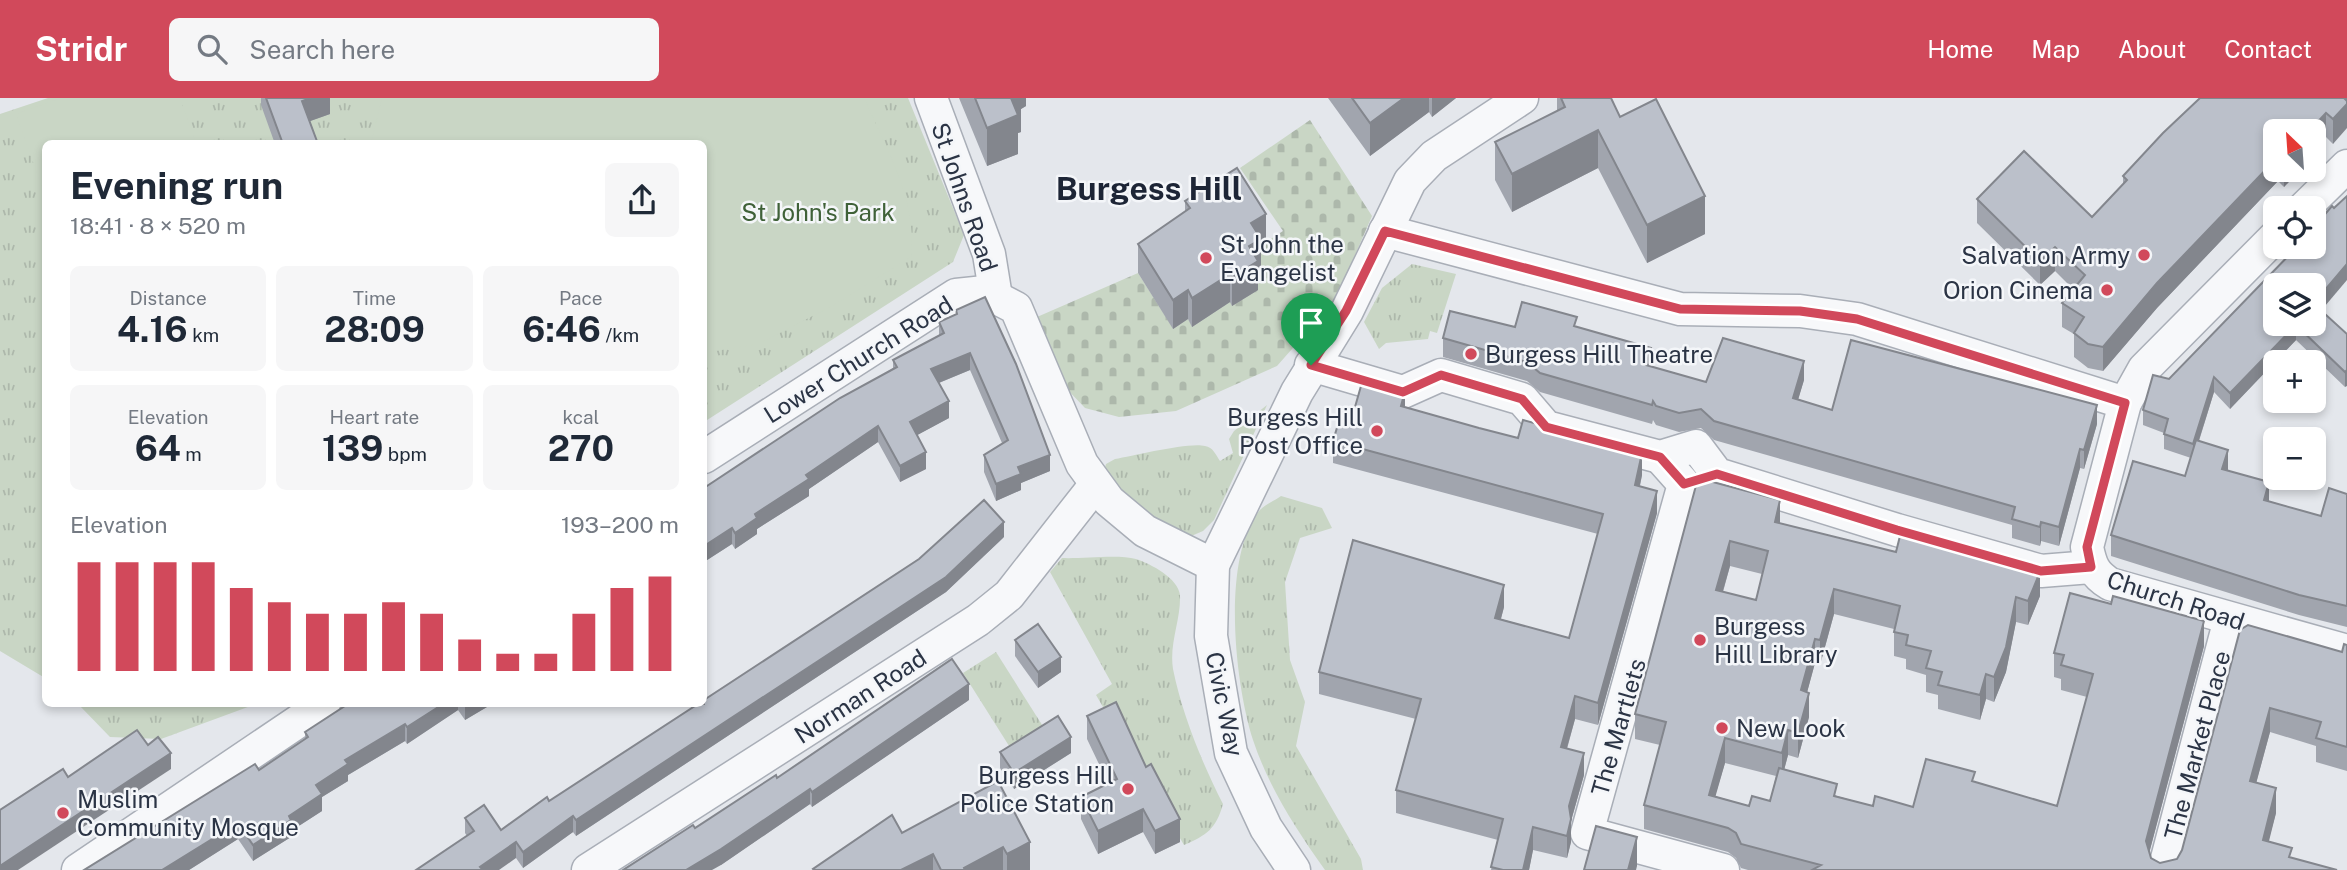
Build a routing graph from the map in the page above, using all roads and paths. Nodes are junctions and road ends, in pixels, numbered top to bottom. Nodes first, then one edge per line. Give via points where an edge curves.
1 (932, 98) edge
2 (1522, 98) edge
3 (2347, 166) edge
4 (2316, 196) edge
5 (1385, 231) junction
6 (2263, 249) edge
7 (996, 297) junction
8 (1311, 365) junction
9 (2125, 403) junction
10 (707, 455) edge
11 (1660, 457) junction
12 (1717, 474) junction
13 (1096, 484) junction
14 (1684, 484) junction
15 (1213, 565) junction
16 (2091, 567) junction
17 (2230, 619) junction
18 (2347, 651) edge
19 (320, 707) edge
20 (78, 870) edge
21 (588, 870) edge
22 (1294, 870) edge
23 (1723, 870) edge
24 (2164, 870) edge

1 - 7 street, St Johns Road via 989,254
2 - 5 street via 1434,156 1410,181
3 - 4 street
5 - 8 street via 1346,311
5 - 9 street via 1680,309 1800,311 1857,319
6 - 9 street, Church Road via 2144,369
7 - 10 street, Lower Church Road via 985,292 956,295
7 - 13 street via 1016,308 1082,464
8 - 11 street via 1403,392 1441,375 1522,399 1546,427
8 - 15 street
9 - 16 street, Church Road via 2087,547
11 - 12 street via 1696,446
11 - 14 street
12 - 14 street
12 - 16 street via 2041,571
13 - 15 street via 1145,531
13 - 21 street, Norman Road via 1009,595 978,620
14 - 23 street, The Martlets via 1587,833
15 - 22 street, Civic Way via 1211,636 1231,753 1266,828
16 - 17 street, Church Road via 2110,584
17 - 18 street, Church Road
17 - 24 street, The Market Place
19 - 20 street

